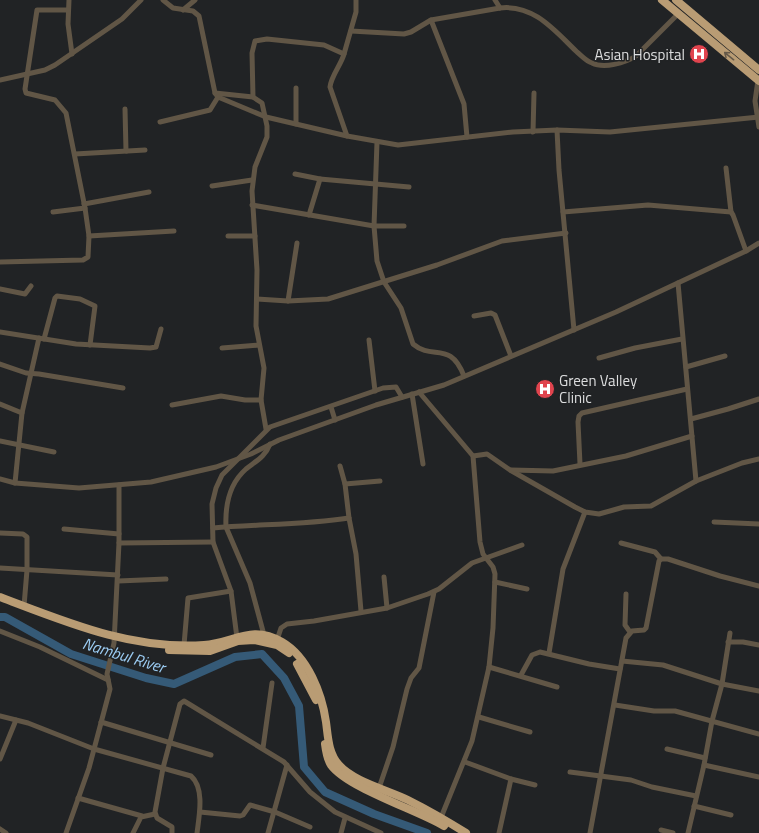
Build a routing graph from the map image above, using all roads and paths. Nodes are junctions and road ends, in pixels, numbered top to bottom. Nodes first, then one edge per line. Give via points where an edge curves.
1 (69, 0) edge
2 (141, 0) edge
3 (163, 0) edge
4 (195, 0) edge
5 (356, 0) edge
6 (494, 0) edge
7 (662, 0) edge
8 (676, 0) edge
9 (500, 8) junction
10 (68, 10) junction
11 (183, 10) junction
12 (678, 14) junction
13 (431, 20) junction
14 (351, 31) junction
15 (72, 54) junction
16 (344, 54) junction
17 (759, 70) edge
18 (26, 75) junction
19 (0, 80) edge
20 (758, 80) edge
21 (296, 88) dead end
22 (534, 93) dead end
23 (216, 95) junction
24 (252, 97) junction
25 (125, 109) dead end
26 (266, 117) junction
27 (758, 117) edge
28 (160, 122) dead end
29 (296, 124) junction
30 (759, 127) edge
31 (557, 130) junction
32 (533, 132) junction
33 (347, 136) junction
34 (467, 137) junction
35 (377, 142) junction
36 (145, 150) dead end
37 (126, 151) junction
38 (75, 154) junction
39 (726, 168) dead end
40 (295, 174) dead end
41 (320, 179) junction
42 (252, 180) junction
43 (376, 185) junction
44 (212, 186) dead end
45 (409, 187) dead end
46 (149, 192) dead end
47 (252, 205) junction
48 (85, 206) junction
49 (53, 212) dead end
50 (564, 212) junction
51 (731, 212) junction
52 (309, 215) junction
53 (374, 226) junction
54 (404, 226) dead end
55 (174, 231) dead end
56 (566, 233) junction
57 (89, 236) junction
58 (228, 236) dead end
59 (250, 236) junction
60 (297, 243) dead end
61 (759, 243) edge
62 (746, 251) junction
63 (0, 262) edge
64 (384, 282) junction
65 (678, 283) junction
66 (31, 286) dead end
67 (0, 289) edge
68 (257, 299) junction
69 (288, 301) junction
70 (474, 316) dead end
71 (161, 329) dead end
72 (574, 330) junction
73 (0, 332) edge
74 (42, 338) junction
75 (682, 339) junction
76 (369, 340) dead end
77 (90, 345) junction
78 (259, 345) junction
79 (222, 348) dead end
80 (511, 356) junction
81 (725, 356) dead end
82 (599, 358) dead end
83 (0, 364) edge
84 (686, 367) junction
85 (30, 374) junction
86 (464, 376) junction
87 (123, 388) dead end
88 (687, 389) junction
89 (375, 391) junction
90 (419, 392) junction
91 (412, 394) junction
92 (401, 396) junction
93 (759, 399) edge
94 (261, 400) junction
95 (0, 404) edge
96 (172, 405) dead end
97 (22, 413) junction
98 (333, 414) junction
99 (691, 419) junction
100 (266, 430) junction
101 (692, 436) junction
102 (0, 441) edge
103 (270, 444) junction
104 (18, 445) junction
105 (54, 452) dead end
106 (473, 456) junction
107 (759, 459) edge
108 (236, 460) junction
109 (422, 464) dead end
110 (580, 464) junction
111 (340, 466) dead end
112 (510, 470) junction
113 (0, 479) edge
114 (380, 480) dead end
115 (696, 481) junction
116 (15, 483) junction
117 (345, 484) junction
118 (119, 485) junction
119 (585, 512) junction
120 (349, 518) junction
121 (714, 522) dead end
122 (759, 524) edge
123 (226, 527) junction
124 (213, 528) junction
125 (64, 529) dead end
126 (0, 533) edge
127 (119, 534) junction
128 (212, 542) junction
129 (119, 543) junction
130 (621, 543) dead end
131 (522, 544) dead end
132 (486, 558) junction
133 (661, 559) junction
134 (0, 568) edge
135 (27, 570) junction
136 (384, 577) dead end
137 (118, 578) junction
138 (166, 579) dead end
139 (495, 582) junction
140 (759, 586) edge
141 (527, 589) dead end
142 (231, 591) junction
143 (434, 592) junction
144 (626, 594) dead end
145 (0, 597) edge
146 (0, 603) edge
147 (24, 606) junction
148 (387, 608) junction
149 (361, 611) junction
150 (0, 631) edge
151 (630, 632) junction
152 (730, 633) dead end
153 (264, 635) junction
154 (237, 639) junction
155 (114, 640) junction
156 (277, 640) junction
157 (728, 642) junction
158 (184, 645) junction
159 (759, 645) edge
160 (549, 653) junction
161 (622, 661) junction
162 (489, 667) junction
163 (620, 669) junction
164 (521, 675) junction
165 (107, 677) junction
166 (272, 683) dead end
167 (722, 684) junction
168 (557, 687) dead end
169 (759, 691) edge
170 (615, 705) junction
171 (0, 716) edge
172 (479, 717) junction
173 (16, 720) junction
174 (712, 721) junction
175 (101, 722) junction
176 (530, 732) dead end
177 (759, 734) edge
178 (170, 742) junction
179 (263, 748) junction
180 (666, 748) dead end
181 (94, 749) junction
182 (211, 755) dead end
183 (705, 758) junction
184 (0, 759) edge
185 (465, 762) junction
186 (287, 765) junction
187 (704, 765) junction
188 (163, 768) junction
189 (570, 772) dead end
190 (600, 776) junction
191 (759, 777) edge
192 (511, 779) junction
193 (535, 785) dead end
194 (379, 788) junction
195 (696, 796) junction
196 (78, 798) junction
197 (694, 806) junction
198 (200, 812) junction
199 (275, 812) junction
200 (155, 814) junction
201 (730, 815) dead end
202 (142, 816) junction
203 (345, 818) junction
204 (440, 820) junction
205 (310, 827) dead end
206 (661, 830) dead end
207 (66, 833) edge
208 (133, 833) edge
209 (172, 833) edge
210 (197, 833) edge
211 (268, 833) edge
212 (341, 833) edge
213 (381, 833) edge
214 (457, 833) edge
215 (466, 833) edge
216 (499, 833) edge
217 (590, 833) edge
218 (673, 833) edge
219 (688, 833) edge

1 - 10 street
2 - 15 street via 122,19
3 - 11 street via 173,8
4 - 11 street
5 - 14 street
6 - 9 street
7 - 12 highway
8 - 17 highway
9 - 12 street via 529,12 557,31 589,62 602,65 628,61 636,56
9 - 13 street
10 - 15 street
10 - 18 street via 37,10
11 - 23 street via 195,13 200,19
20 -> 12 highway
13 - 14 street via 404,34
13 - 34 street via 464,104
14 - 16 street
15 - 18 street via 51,68
16 - 24 street via 324,45 257,39 253,45
16 - 33 street via 330,87
18 - 19 street
18 - 38 street via 26,93 54,100 66,112
20 - 27 street via 755,93
21 - 29 street
22 - 32 street
23 - 24 street
23 - 26 street
23 - 28 street via 213,106 208,111
24 - 26 street via 262,102
25 - 37 street
26 - 29 street
26 - 42 street via 267,138
27 - 30 street
27 - 31 street via 610,132
29 - 33 street
31 - 32 street
31 - 50 street via 559,177
32 - 34 street
33 - 35 street
34 - 35 street via 407,145
35 - 43 street
36 - 37 street
37 - 38 street
38 - 48 street
39 - 51 street
40 - 41 street
41 - 43 street
41 - 52 street
42 - 44 street
42 - 47 street
43 - 45 street
43 - 53 street
46 - 48 street
47 - 52 street
47 - 59 street
48 - 49 street
48 - 57 street
50 - 51 street via 648,205
50 - 56 street
51 - 62 street
52 - 53 street
53 - 54 street
53 - 64 street via 377,261
55 - 57 street
56 - 64 street via 497,242
56 - 72 street via 568,283
57 - 63 street via 88,257 83,260
58 - 59 street
59 - 68 street
60 - 69 street
61 - 62 street
62 - 65 street
64 - 69 street via 328,299
64 - 86 street via 401,308 413,344 422,350 442,352 451,356 457,361
65 - 72 street
65 - 75 street
66 - 67 street via 25,294
68 - 69 street
68 - 78 street
70 - 80 street via 494,314
71 - 77 street via 155,348
72 - 80 street
73 - 74 street
74 - 77 street
74 - 77 street via 55,298 79,298 94,306
74 - 85 street
75 - 82 street
75 - 84 street
76 - 89 street
78 - 79 street
78 - 94 street via 264,368
80 - 86 street
81 - 84 street
83 - 85 street
84 - 88 street
85 - 87 street
85 - 97 street
86 - 90 street
88 - 99 street
88 - 110 street via 582,413 578,422
89 - 92 street via 392,386 398,389
89 - 98 street
90 - 91 street
90 - 106 street
91 - 92 street
91 - 109 street
92 - 98 street
93 - 99 street
94 - 96 street via 225,396
94 - 100 street
95 - 97 street
97 - 104 street
98 - 100 street
98 - 103 street
99 - 101 street
100 - 108 street
101 - 110 street via 626,456
101 - 115 street
102 - 104 street
103 - 108 street
103 - 123 street via 262,457 240,475 231,490 226,510
104 - 105 street
104 - 116 street
106 - 112 street via 487,454
106 - 132 street via 480,542
107 - 115 street
108 - 118 street via 151,482
108 - 124 street via 222,474 216,488 212,504
110 - 112 street via 545,472
111 - 117 street
112 - 119 street
113 - 116 street
114 - 117 street
115 - 119 street via 655,505 624,507 599,514
116 - 118 street via 79,488
117 - 120 street
118 - 127 street
119 - 160 street via 563,569
120 - 123 street via 316,523
120 - 149 street via 356,554
121 - 122 street
123 - 124 street
123 - 153 street via 250,583
124 - 128 street
125 - 127 street
126 - 135 street via 23,534 26,537
127 - 129 street
128 - 129 street
128 - 142 street
129 - 137 street
130 - 133 street via 655,552
131 - 132 street
132 - 139 street via 493,567
132 - 143 street via 472,563
133 - 140 street
133 - 151 street via 646,628
134 - 135 street
135 - 137 street
135 - 147 street
136 - 148 street
137 - 138 street
137 - 155 street
139 - 141 street
139 - 162 street
142 - 154 street
142 - 158 street via 188,598
143 - 148 street
143 - 194 street via 419,668 407,689 393,747
144 - 151 street via 625,625
145 - 147 highway
146 - 155 highway via 60,626
147 - 155 highway
148 - 149 street
149 - 156 street via 287,624 281,628
150 - 165 street
151 - 161 street via 626,638
152 - 157 street
153 - 154 highway via 257,634
153 - 156 highway
154 - 155 highway via 215,649 201,651 151,648
154 - 158 highway via 211,644
154 - 204 highway via 269,643 282,648 292,656 314,694 327,755 336,770 376,794
155 - 158 highway
155 - 165 street
156 - 194 highway via 296,653 316,687 324,706 330,748 338,764
157 - 159 street
157 - 167 street
160 - 163 street
160 - 164 street via 535,652
161 - 163 street
161 - 167 street via 663,666
162 - 164 street
162 - 172 street
163 - 170 street
164 - 168 street
165 - 175 street via 110,689
166 - 179 street
167 - 169 street
167 - 174 street
170 - 174 street via 671,710
170 - 190 street
171 - 173 street
172 - 176 street
172 - 185 street
173 - 181 street
173 - 184 street
174 - 177 street
174 - 183 street
175 - 178 street
175 - 181 street
178 - 179 street via 180,704 184,702
178 - 182 street
178 - 188 street
179 - 186 street
180 - 183 street
181 - 188 street
181 - 196 street
183 - 187 street
185 - 192 street
185 - 204 street
186 - 199 street
186 - 203 street via 310,792
187 - 191 street
187 - 195 street
188 - 198 street via 193,777 200,798
188 - 200 street
189 - 190 street
190 - 195 street via 631,780
190 - 217 street
192 - 193 street
192 - 216 street
194 - 204 highway
195 - 197 street
196 - 202 street
196 - 207 street
197 - 201 street
197 - 219 street
198 - 199 street via 240,816 250,805
198 - 210 street
199 - 205 street
199 - 211 street
200 - 202 street
200 - 209 street via 172,827
202 - 208 street
203 - 212 street
203 - 213 street
204 - 214 highway
204 - 215 highway
206 - 218 street

